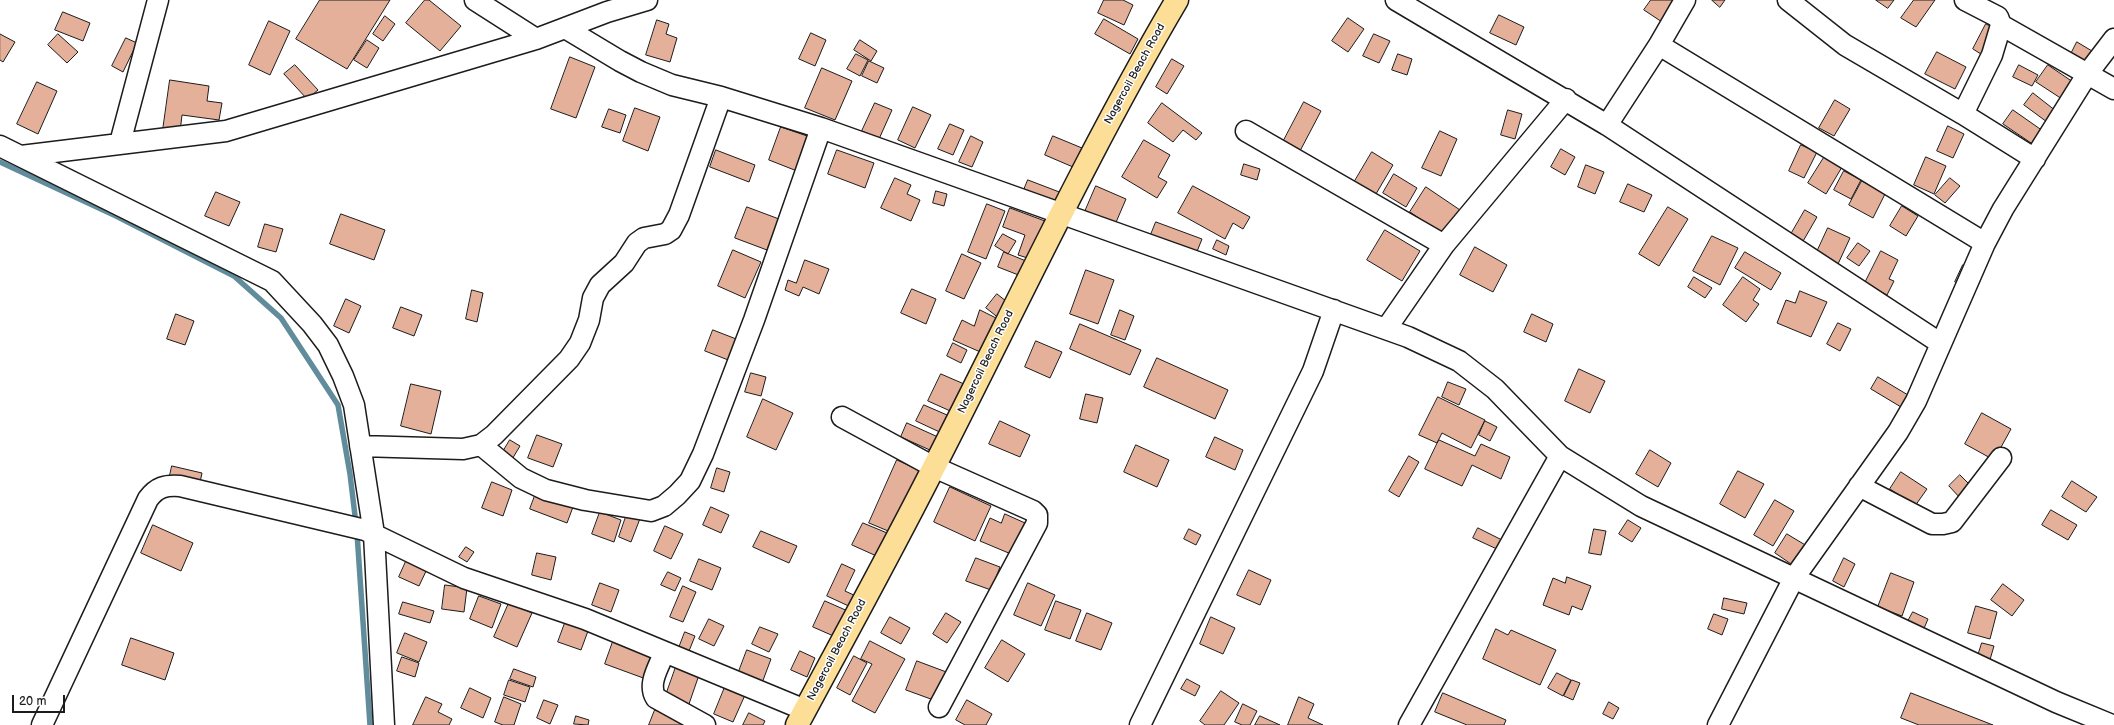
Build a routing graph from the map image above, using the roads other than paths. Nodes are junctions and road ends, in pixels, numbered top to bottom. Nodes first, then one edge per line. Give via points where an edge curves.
1 (158, 0) edge
2 (475, 0) edge
3 (647, 0) edge
4 (1177, 0) edge
5 (1396, 0) edge
6 (1685, 0) edge
7 (1788, 0) edge
8 (1965, 0) edge
9 (2001, 25) junction
10 (565, 28) junction
11 (536, 38) junction
12 (2114, 39) edge
13 (1659, 45) junction
14 (2088, 73) junction
15 (2114, 89) edge
16 (721, 97) junction
17 (1566, 99) junction
18 (1964, 114) junction
19 (1607, 125) junction
20 (821, 128) junction
21 (1246, 131) dead end
22 (118, 144) junction
23 (0, 146) edge
24 (21, 156) junction
25 (2035, 159) junction
26 (1061, 212) junction
27 (1985, 243) junction
28 (1444, 245) junction
29 (1334, 310) junction
30 (1386, 329) junction
31 (1940, 343) junction
32 (842, 417) dead end
33 (481, 445) junction
34 (360, 446) junction
35 (1560, 456) junction
36 (2001, 458) dead end
37 (934, 467) junction
38 (1859, 486) junction
39 (363, 530) junction
40 (1794, 578) junction
41 (664, 653) junction
42 (939, 707) dead end
43 (801, 717) edge
44 (2100, 723) edge
45 (42, 725) edge
46 (384, 725) edge
47 (705, 725) edge
48 (1140, 725) edge
49 (1409, 725) edge
50 (1718, 725) edge

1 - 22 street
2 - 11 street
3 - 10 street
4 - 26 main road, Nagercoil Beach Road via 1132,76
5 - 17 street
6 - 13 street
7 - 18 street via 1845,45
8 - 9 street via 1998,18
9 - 14 street
9 - 18 street via 1992,55
10 - 11 street
10 - 16 street via 641,72 672,85
11 - 22 street via 226,131
12 - 14 street
13 - 19 street
13 - 27 street
14 - 15 street
14 - 25 street
16 - 20 street
16 - 33 street via 679,215 671,230 665,234 644,238 637,243 624,263 600,285 593,298 589,320 580,343 569,359
17 - 19 street
17 - 28 street
18 - 25 street
19 - 31 street
20 - 26 street
20 - 33 street via 754,320 703,454 690,481 677,495 664,506 651,511 585,500 546,490 521,478
21 - 28 street
22 - 24 street
23 - 24 street
24 - 34 street via 272,281 328,345 354,405
25 - 27 street
26 - 29 street
26 - 37 main road, Nagercoil Beach Road
27 - 31 street
28 - 30 street
29 - 30 street
29 - 48 street via 1313,371
30 - 35 street via 1459,361 1495,389
31 - 38 street via 1916,401 1898,432
32 - 37 street
33 - 34 street via 463,450
34 - 39 street
35 - 40 street via 1641,506
35 - 49 street
36 - 38 street via 1952,522 1943,524 1932,524
37 - 42 street via 1034,511 1038,518
37 - 43 main road, Nagercoil Beach Road
38 - 40 street
39 - 41 street via 464,578 584,619
39 - 45 street via 180,486 165,486 154,491
39 - 46 street
40 - 44 street
40 - 50 street
41 - 43 street
41 - 47 street via 654,678 652,692 661,701

